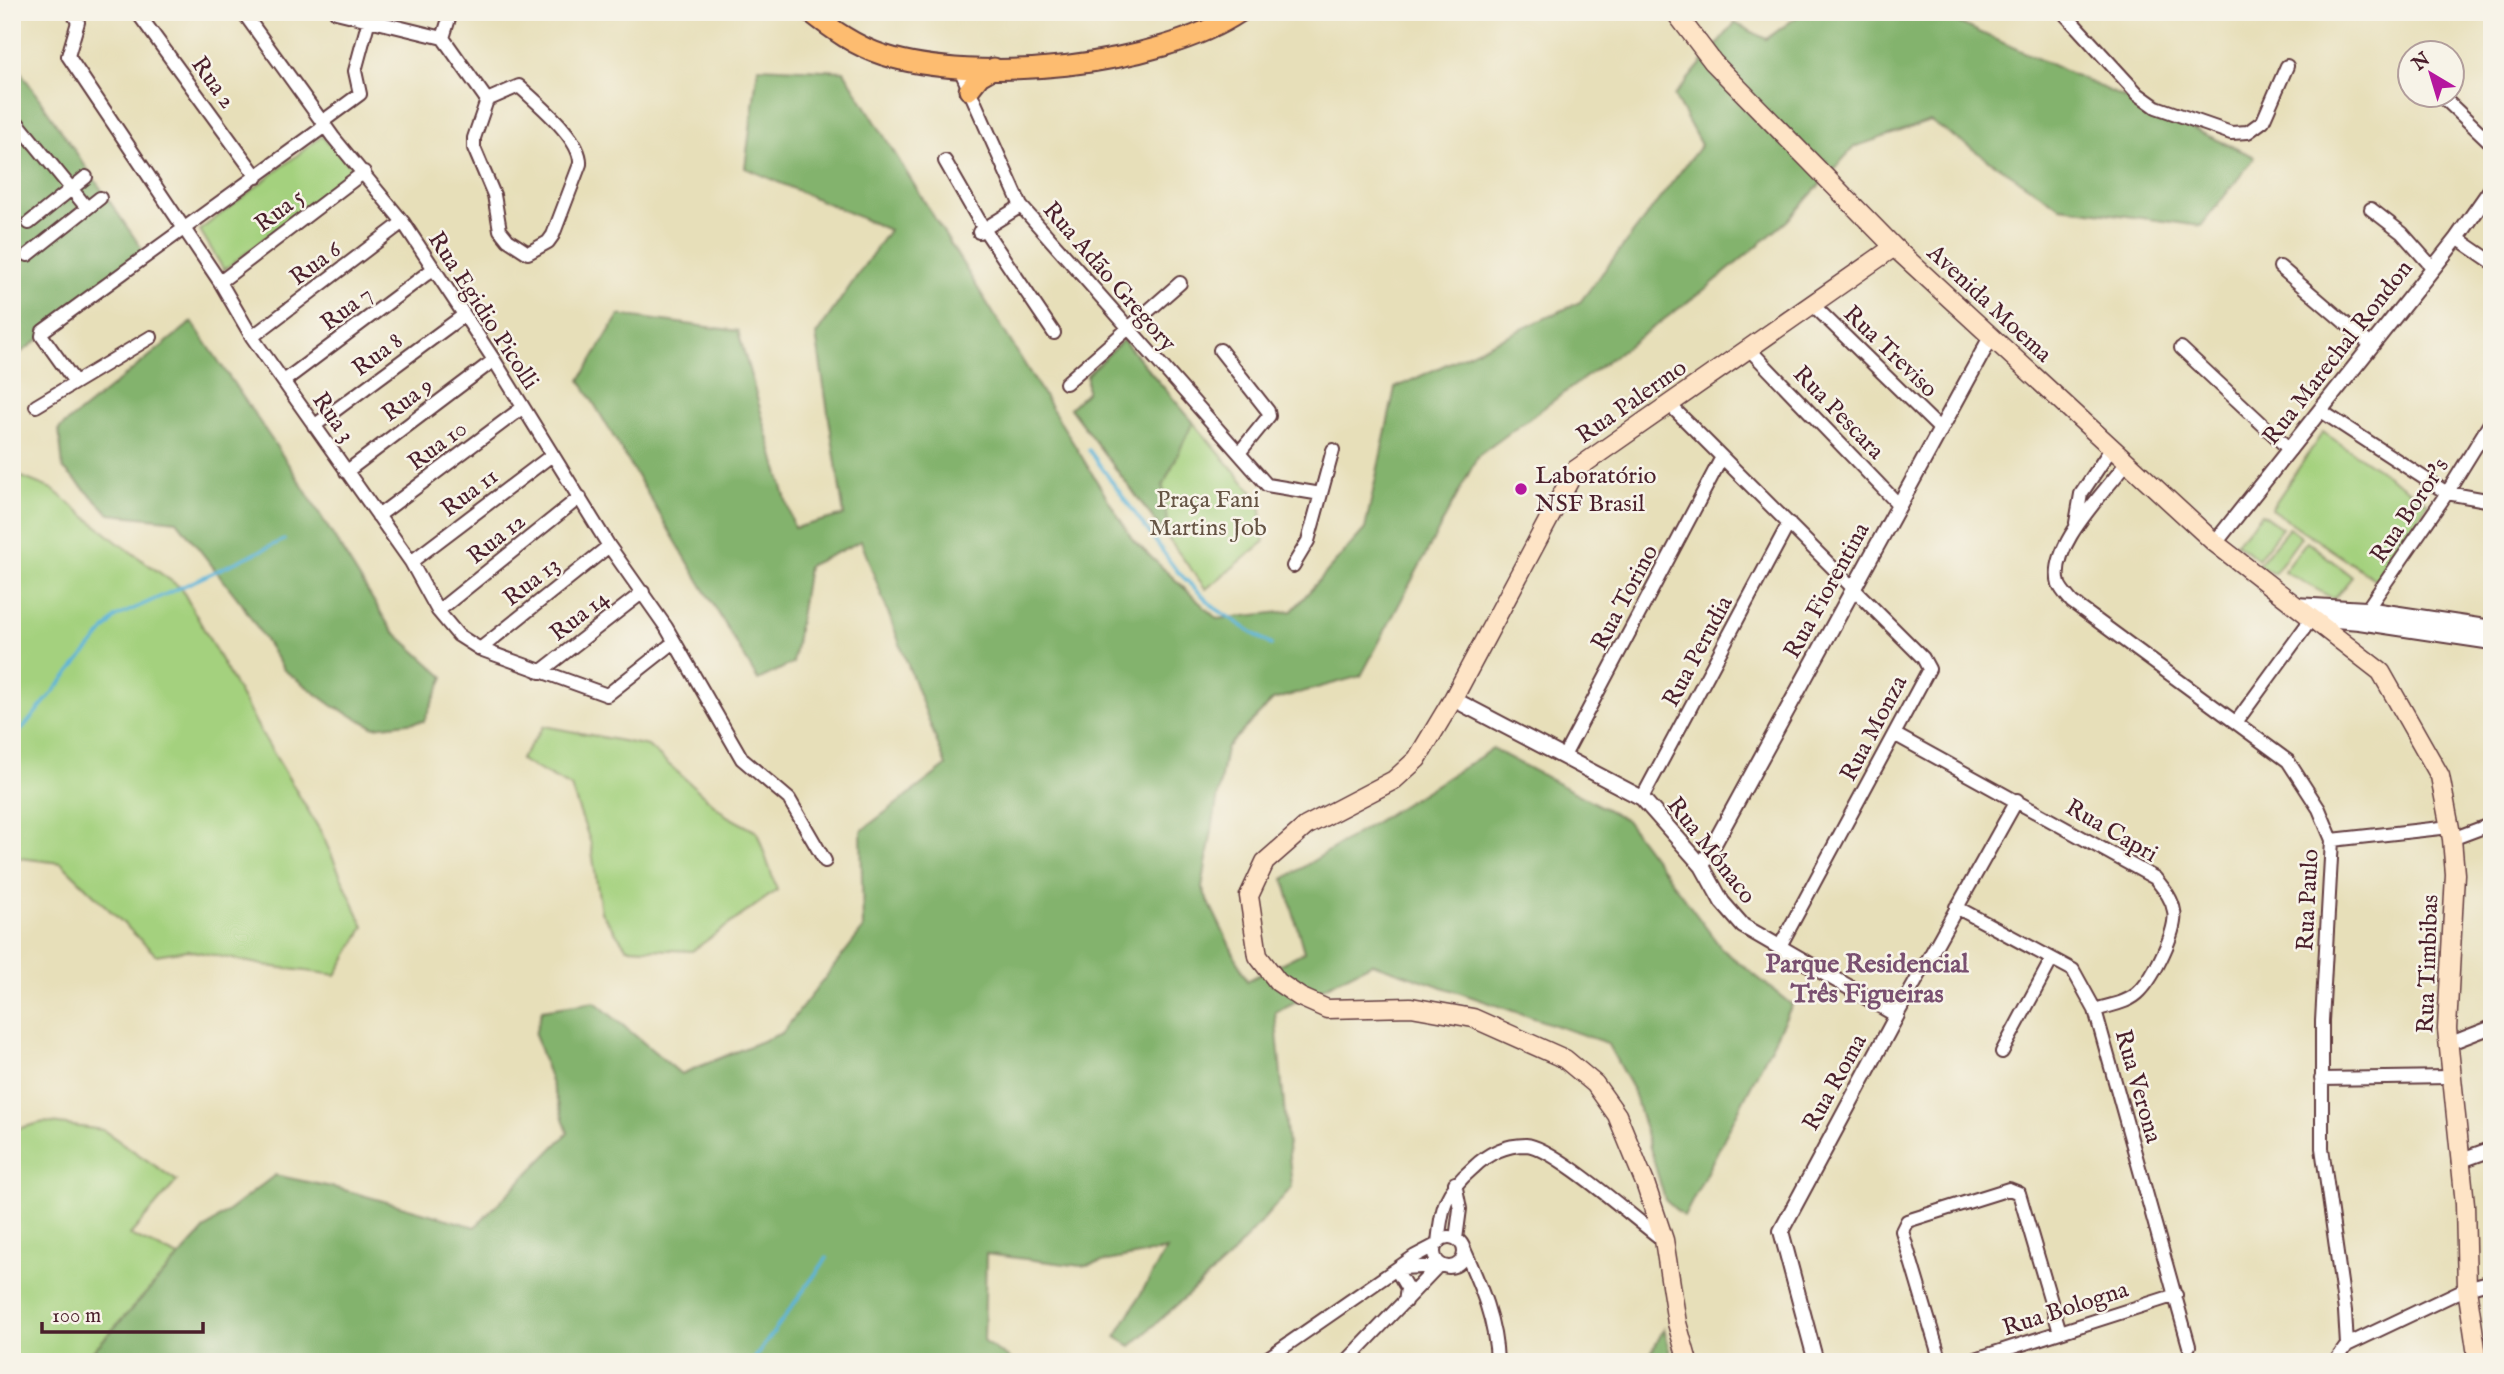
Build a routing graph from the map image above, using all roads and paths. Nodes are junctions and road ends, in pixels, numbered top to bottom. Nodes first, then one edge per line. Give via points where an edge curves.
1 (91, 12) edge
2 (137, 12) edge
3 (243, 12) edge
4 (336, 12) edge
5 (452, 12) edge
6 (810, 12) edge
7 (1240, 12) edge
8 (1675, 12) edge
9 (2063, 12) edge
10 (75, 17) edge
11 (368, 17) edge
12 (443, 38) junction
13 (2287, 66) dead end
14 (994, 68) junction
15 (960, 69) junction
16 (969, 90) junction
17 (487, 100) junction
18 (2454, 108) edge
19 (12, 116) edge
20 (324, 124) junction
21 (2492, 144) edge
22 (944, 161) dead end
23 (364, 172) junction
24 (86, 177) dead end
25 (257, 177) junction
26 (72, 188) junction
27 (2492, 188) edge
28 (100, 198) dead end
29 (1021, 206) junction
30 (88, 208) junction
31 (2371, 209) dead end
32 (403, 222) junction
33 (29, 223) dead end
34 (184, 228) junction
35 (981, 231) junction
36 (2457, 238) junction
37 (1894, 247) junction
38 (28, 255) dead end
39 (2492, 262) edge
40 (2280, 267) dead end
41 (2433, 268) junction
42 (433, 269) junction
43 (220, 282) junction
44 (1180, 283) dead end
45 (1813, 305) junction
46 (464, 315) junction
47 (1126, 327) junction
48 (1054, 333) dead end
49 (151, 337) dead end
50 (252, 337) junction
51 (1991, 337) junction
52 (2372, 346) junction
53 (2180, 348) dead end
54 (1749, 349) junction
55 (1220, 350) dead end
56 (494, 359) junction
57 (284, 381) junction
58 (75, 382) junction
59 (1066, 383) dead end
60 (1670, 405) junction
61 (36, 406) dead end
62 (522, 408) junction
63 (2321, 411) junction
64 (2492, 420) edge
65 (314, 426) junction
66 (1939, 428) junction
67 (2111, 449) junction
68 (1334, 450) dead end
69 (2290, 450) junction
70 (1239, 453) junction
71 (552, 455) junction
72 (1722, 457) junction
73 (2127, 462) junction
74 (346, 472) junction
75 (2447, 493) junction
76 (1321, 494) junction
77 (580, 498) junction
78 (2492, 501) edge
79 (1899, 505) junction
80 (378, 516) junction
81 (1789, 523) junction
82 (2076, 523) junction
83 (2215, 543) junction
84 (609, 546) junction
85 (411, 562) junction
86 (1293, 566) dead end
87 (1854, 588) junction
88 (643, 592) junction
89 (2295, 604) junction
90 (438, 611) junction
91 (2363, 615) junction
92 (2312, 618) junction
93 (2492, 628) edge
94 (2492, 642) edge
95 (673, 643) junction
96 (480, 649) junction
97 (540, 671) junction
98 (1452, 699) junction
99 (2237, 720) junction
100 (1894, 734) junction
101 (1564, 756) junction
102 (1642, 798) junction
103 (2017, 800) junction
104 (2492, 824) edge
105 (2451, 833) junction
106 (2332, 839) junction
107 (825, 860) dead end
108 (1702, 866) junction
109 (1956, 906) junction
110 (1779, 948) junction
111 (2052, 959) junction
112 (2095, 1010) junction
113 (1897, 1015) junction
114 (2492, 1027) edge
115 (2448, 1044) junction
116 (2002, 1052) dead end
117 (2450, 1077) junction
118 (2321, 1079) junction
119 (2492, 1149) edge
120 (2459, 1161) junction
121 (1455, 1183) junction
122 (1664, 1240) junction
123 (1437, 1244) junction
124 (1460, 1244) junction
125 (1458, 1265) junction
126 (1440, 1266) junction
127 (1399, 1269) junction
128 (2492, 1281) edge
129 (1482, 1287) junction
130 (2467, 1288) junction
131 (2176, 1295) junction
132 (1405, 1303) junction
133 (2060, 1332) junction
134 (2347, 1345) junction
135 (2189, 1346) dead end
136 (1262, 1362) edge
137 (1346, 1362) edge
138 (1497, 1362) edge
139 (1688, 1362) edge
140 (1816, 1362) edge
141 (1941, 1362) edge
142 (1966, 1362) edge
143 (2335, 1362) edge
144 (2478, 1362) edge

1 - 10 street
2 - 25 street, Rua 2
3 - 20 street, Rua Egidio Picolli
4 - 11 street
5 - 12 street
6 - 15 main road via 851,42 882,54
7 - 14 main road via 1185,40 1132,54
8 - 37 main road, Avenida Moema via 1713,62
9 - 13 street via 2138,94 2156,107 2231,133 2248,132 2263,121
10 - 34 street, Rua 3 via 68,56
11 - 12 street
11 - 20 street via 355,71 360,94
12 - 17 street
14 - 15 main road
14 - 16 main road
15 - 16 street, Rua Adão Gregory
16 - 29 street, Rua Adão Gregory
17 - 17 street via 474,148 494,195 500,230 528,253 553,235 580,164 579,152 562,128 519,86
18 - 21 street
19 - 26 street
20 - 23 street, Rua Egidio Picolli
20 - 25 street
22 - 35 street
23 - 32 street, Rua Egidio Picolli
23 - 43 street, Rua 5
24 - 26 street
25 - 34 street
26 - 30 street
26 - 33 street
27 - 36 street, Rua Marechal Rondon
28 - 30 street
29 - 35 street
29 - 47 street, Rua Adão Gregory
30 - 38 street
31 - 41 street via 2402,233
32 - 42 street, Rua Egidio Picolli
32 - 50 street, Rua 6
34 - 43 street, Rua 3
34 - 58 street via 43,331 42,336
35 - 48 street
36 - 39 street
36 - 41 street, Rua Marechal Rondon
37 - 45 main road, Rua Palermo
37 - 51 main road, Avenida Moema
40 - 52 street
41 - 52 street, Rua Marechal Rondon
42 - 46 street, Rua Egidio Picolli
42 - 57 street, Rua 7
43 - 50 street, Rua 3
44 - 47 street
45 - 54 main road, Rua Palermo
45 - 66 street, Rua Treviso
46 - 56 street, Rua Egidio Picolli
46 - 65 street, Rua 8
47 - 59 street
47 - 70 street, Rua Adão Gregory
49 - 58 street
50 - 57 street, Rua 3
51 - 66 street, Rua Fiorentina
51 - 67 main road, Avenida Moema
52 - 63 street, Rua Marechal Rondon
53 - 69 street
54 - 60 main road, Rua Palermo
54 - 79 street, Rua Pescara
55 - 70 street via 1269,416
56 - 62 street, Rua Egidio Picolli
56 - 74 street, Rua 9
57 - 65 street, Rua 3
58 - 61 street
60 - 72 street, Rua Monza
60 - 98 main road, Rua Palermo via 1575,470
62 - 71 street, Rua Egidio Picolli
62 - 80 street, Rua 10
63 - 69 street, Rua Marechal Rondon
63 - 75 street
64 - 75 street, Rua Boror's
65 - 74 street, Rua 3
66 - 79 street, Rua Fiorentina
67 - 73 main road, Avenida Moema
67 - 82 street, Rua Paulo via 2081,494
68 - 76 street
69 - 83 street, Rua Marechal Rondon
70 - 76 street, Rua Adão Gregory via 1267,485
71 - 77 street, Rua Egidio Picolli
71 - 85 street, Rua 11
72 - 81 street, Rua Monza
72 - 101 street, Rua Torino
73 - 82 street, Rua Paulo
73 - 83 main road, Avenida Moema
74 - 80 street, Rua 3
75 - 78 street
75 - 91 street, Rua Boror's
76 - 86 street via 1308,541
77 - 84 street, Rua Egidio Picolli
77 - 90 street, Rua 12
79 - 87 street, Rua Fiorentina
80 - 85 street, Rua 3
81 - 87 street, Rua Monza
81 - 102 street, Rua Perudia
82 - 99 street, Rua Paulo via 2058,564 2059,585 2072,602
83 - 89 main road, Avenida Moema
84 - 88 street, Rua Egidio Picolli
84 - 96 street, Rua 13
85 - 90 street, Rua 3
87 - 100 street, Rua Monza via 1929,669
87 - 108 street, Rua Fiorentina
88 - 95 street, Rua Egidio Picolli
88 - 97 street, Rua 14
89 - 91 street
89 - 92 main road, Avenida Moema
90 - 96 street, Rua 3 via 458,635
91 - 92 street
91 - 93 street
91 - 94 street
92 - 99 street
92 - 105 main road, Rua Timbibas via 2381,672 2440,776
95 - 97 street, Rua 3 via 607,695
95 - 107 street, Rua Egidio Picolli via 741,759 789,799
96 - 97 street, Rua 3
98 - 101 street, Rua Mônaco
98 - 122 main road, Rua Palermo via 1417,759 1394,780 1306,827 1265,862 1249,896 1258,956 1278,982 1327,1009 1411,1007 1473,1018 1565,1059 1595,1084 1617,1115
99 - 106 street, Rua Paulo via 2288,761
100 - 103 street, Rua Capri
100 - 110 street, Rua Monza
101 - 102 street, Rua Mônaco
102 - 108 street, Rua Mônaco
103 - 109 street, Rua Roma
103 - 112 street, Rua Capri via 2155,878 2168,894 2175,914 2152,973 2140,992
104 - 105 street
105 - 106 street
105 - 115 main road, Rua Timbibas via 2455,874
106 - 118 street, Rua Paulo
108 - 110 street, Rua Mônaco via 1722,902 1743,926
109 - 111 street, Rua Verona
109 - 113 street, Rua Roma
110 - 113 street, Rua Mônaco
111 - 112 street, Rua Verona via 2077,974
111 - 116 street
112 - 131 street, Rua Verona
113 - 140 street, Rua Roma via 1781,1231
114 - 115 street
115 - 117 main road, Rua Timbibas
117 - 118 street
117 - 120 main road, Rua Timbibas
118 - 134 street, Rua Paulo via 2322,1148
119 - 120 street
120 - 130 main road, Rua Timbibas
121 - 122 street via 1489,1153 1528,1145 1570,1167
121 - 123 street via 1442,1204
121 - 124 street
122 - 139 main road, Rua Palermo via 1676,1323
123 - 124 street via 1446,1237
123 - 126 street
123 - 127 street
124 - 125 street via 1463,1258
124 - 129 street
125 - 126 street
125 - 129 street
126 - 127 street
126 - 132 street
127 - 132 street via 1407,1288
127 - 136 street
128 - 130 street
129 - 138 street via 1496,1332
130 - 134 street
130 - 144 main road, Rua Timbibas
131 - 133 street, Rua Bologna
131 - 135 street, Rua Verona
132 - 137 street
133 - 141 street via 2015,1189 1908,1222 1902,1231
133 - 142 street, Rua Bologna
134 - 143 street

